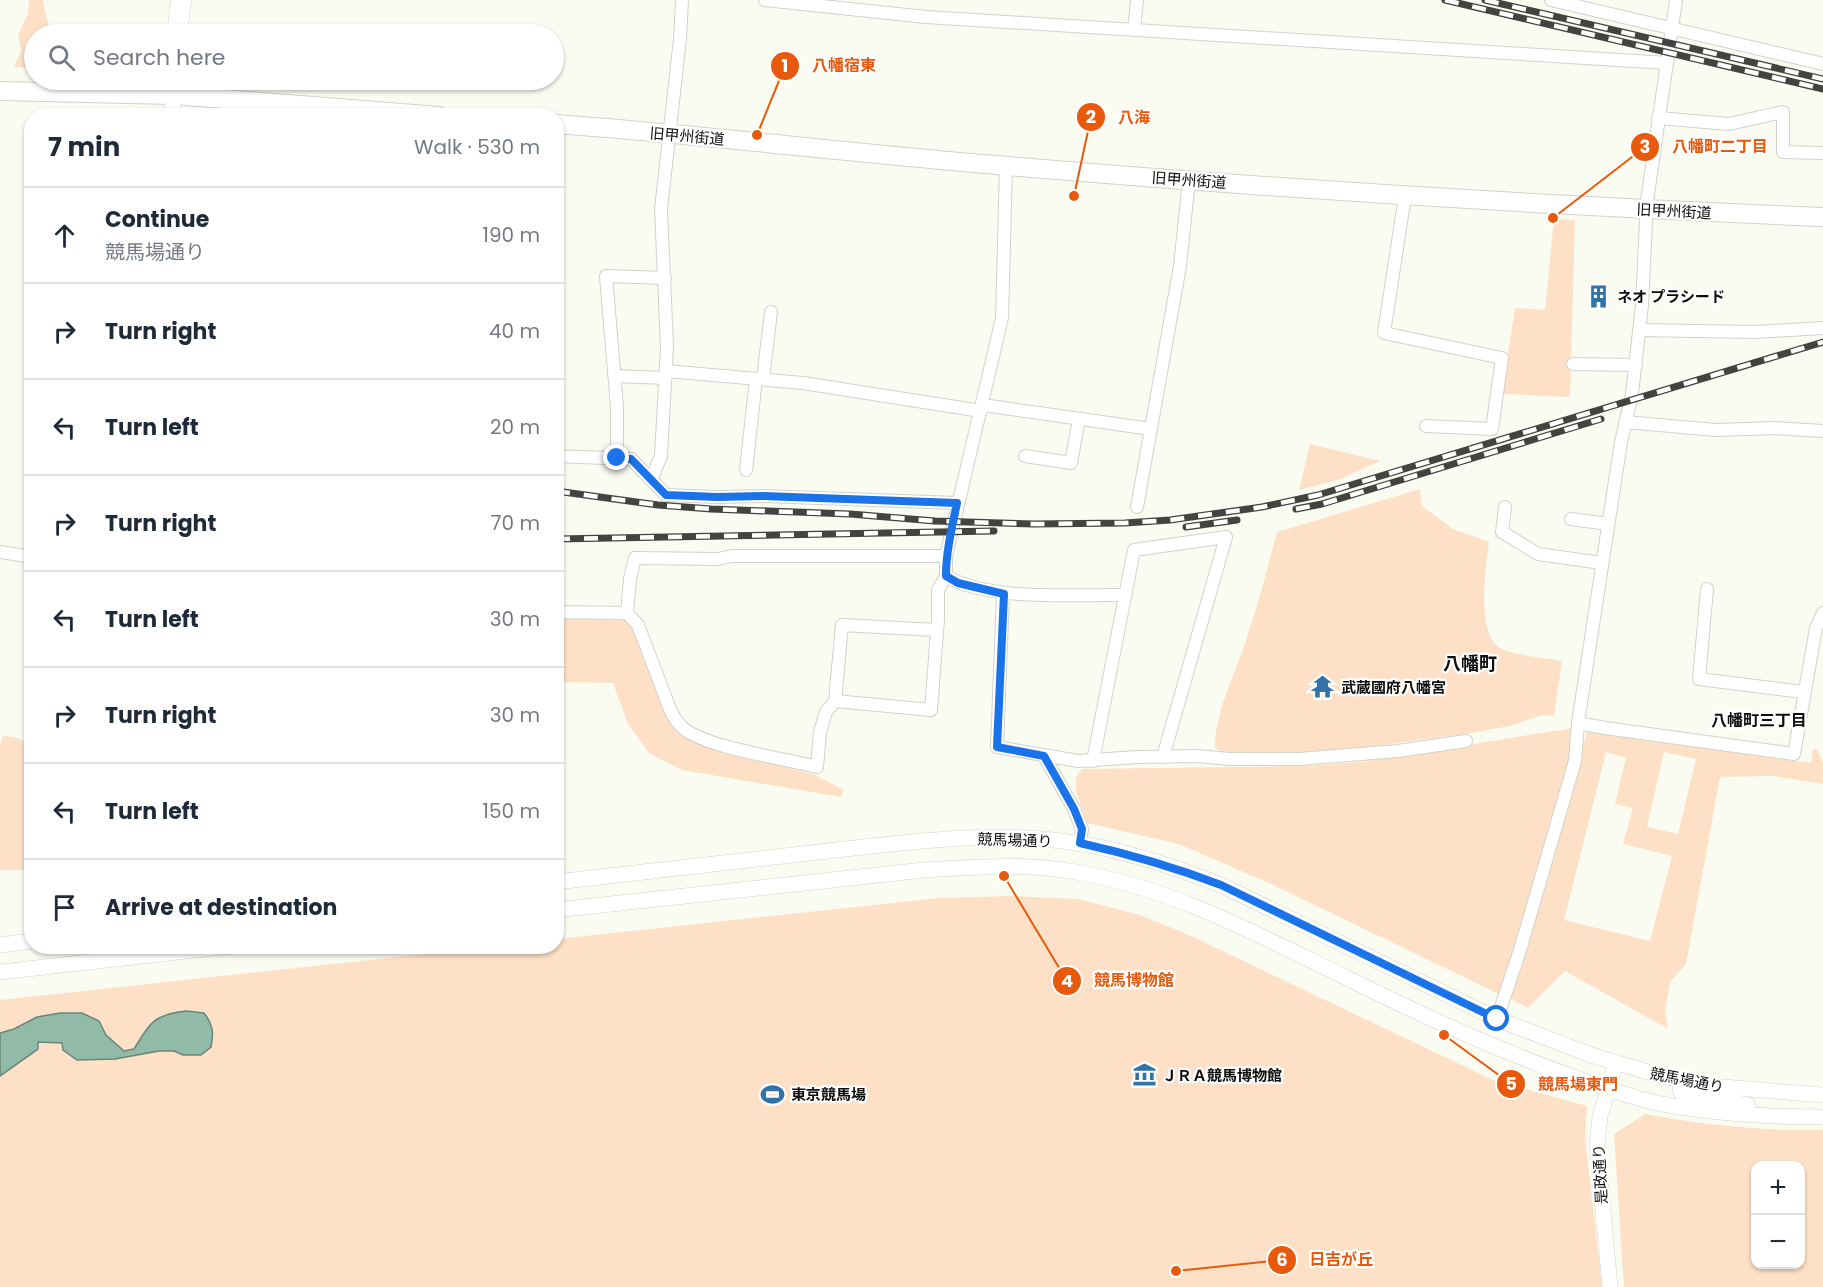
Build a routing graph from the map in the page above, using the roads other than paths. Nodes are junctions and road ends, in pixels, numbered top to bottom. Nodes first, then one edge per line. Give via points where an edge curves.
1 (181, 0) edge
2 (682, 0) edge
3 (765, 0) edge
4 (1137, 0) edge
5 (1551, 0) edge
6 (1676, 0) edge
7 (178, 24) edge
8 (1672, 29) junction
9 (1134, 30) junction
10 (1667, 63) junction
11 (1823, 64) edge
12 (43, 90) edge
13 (173, 90) edge
14 (197, 90) edge
15 (0, 91) edge
16 (172, 108) edge
17 (344, 108) edge
18 (1658, 118) junction
19 (564, 125) edge
20 (669, 134) junction
21 (1823, 153) edge
22 (1006, 166) junction
23 (1189, 180) junction
24 (1405, 196) junction
25 (1647, 210) junction
26 (1823, 217) edge
27 (665, 278) junction
28 (771, 312) dead end
29 (1823, 328) edge
30 (1640, 330) junction
31 (1573, 364) dead end
32 (1636, 365) junction
33 (665, 374) junction
34 (615, 376) junction
35 (760, 379) junction
36 (982, 408) junction
37 (1078, 419) junction
38 (1625, 422) junction
39 (1426, 426) dead end
40 (1151, 429) junction
41 (1823, 431) edge
42 (564, 456) edge
43 (1025, 456) dead end
44 (617, 458) junction
45 (746, 470) dead end
46 (651, 480) junction
47 (957, 503) junction
48 (1137, 507) dead end
49 (1504, 507) dead end
50 (1571, 519) dead end
51 (1608, 524) junction
52 (0, 552) edge
53 (24, 556) edge
54 (946, 556) junction
55 (1602, 563) junction
56 (946, 576) junction
57 (1707, 589) dead end
58 (1004, 594) junction
59 (1126, 595) junction
60 (564, 612) edge
61 (627, 613) junction
62 (1823, 613) edge
63 (937, 630) junction
64 (1803, 692) junction
65 (835, 702) junction
66 (1578, 723) junction
67 (1466, 741) dead end
68 (1044, 756) junction
69 (1163, 757) junction
70 (1093, 761) junction
71 (1080, 843) junction
72 (601, 877) junction
73 (564, 881) edge
74 (603, 905) junction
75 (564, 909) edge
76 (24, 942) edge
77 (0, 945) edge
78 (102, 954) edge
79 (0, 972) edge
80 (1497, 1019) junction
81 (1616, 1063) junction
82 (1687, 1081) junction
83 (1608, 1089) junction
84 (1823, 1095) edge
85 (1791, 1117) junction
86 (1823, 1117) edge
87 (1610, 1287) edge

1 - 7 main road
2 - 20 street
3 - 9 street via 926,17
4 - 9 street
5 - 8 street
6 - 8 street
8 - 10 street
8 - 11 street
9 - 10 street
10 - 18 street
12 - 15 main road
13 - 16 street
14 - 17 main road
18 - 21 street via 1729,124 1783,112 1783,152
18 - 25 street
19 - 20 main road, 旧甲州街道
20 - 22 main road, 旧甲州街道
20 - 27 street via 662,209
22 - 23 main road, 旧甲州街道
22 - 36 street via 1002,318
23 - 24 main road, 旧甲州街道
23 - 40 street via 1180,266
24 - 25 main road, 旧甲州街道
24 - 39 street via 1384,333 1502,358 1492,429
25 - 26 main road, 旧甲州街道
25 - 30 street
27 - 33 street
27 - 34 street via 606,276
28 - 35 street
29 - 30 street via 1756,332
30 - 32 street
31 - 32 street
32 - 38 street
33 - 34 street
33 - 35 street
33 - 46 street via 661,456
34 - 44 street
35 - 36 street
35 - 45 street
36 - 37 street
36 - 47 street
37 - 40 street
37 - 43 street via 1071,463
38 - 41 street via 1716,430
38 - 51 street
40 - 48 street
42 - 44 street
44 - 46 street via 631,459
46 - 47 street via 666,495
47 - 54 street
49 - 55 street via 1502,532 1538,554
50 - 51 street
51 - 55 street
52 - 53 street
54 - 56 street
54 - 61 street via 635,558
55 - 66 street
56 - 58 street via 958,583
56 - 63 street via 938,590
57 - 64 street via 1699,679
58 - 59 street
58 - 68 street via 997,747
59 - 69 street via 1134,550 1226,537
59 - 70 street
60 - 61 street
61 - 65 street via 638,625 675,719 698,737 817,766 820,732 826,712
62 - 64 street via 1816,628
63 - 65 street via 842,625
63 - 65 street via 931,710
64 - 66 street via 1794,754
66 - 80 street via 1575,760
67 - 69 street via 1299,759
68 - 70 street
68 - 71 street via 1074,809 1082,829
69 - 70 street
71 - 72 street, 競馬場通り via 984,838 920,842
71 - 80 street, 競馬場通り via 1177,868 1221,885
72 - 73 street, 競馬場通り
72 - 74 street
74 - 75 street, 競馬場通り
74 - 83 street, 競馬場通り via 924,870 985,866 1075,872 1169,896 1213,913 1448,1028
76 - 77 street
78 - 79 street
80 - 81 street, 競馬場通り
81 - 82 street, 競馬場通り
81 - 83 street, 是政通り
82 - 84 street, 競馬場通り
82 - 85 street via 1680,1086 1682,1094 1757,1106
83 - 85 street, 競馬場通り via 1661,1104
83 - 87 street, 是政通り via 1600,1116 1597,1157
85 - 86 street, 競馬場通り

